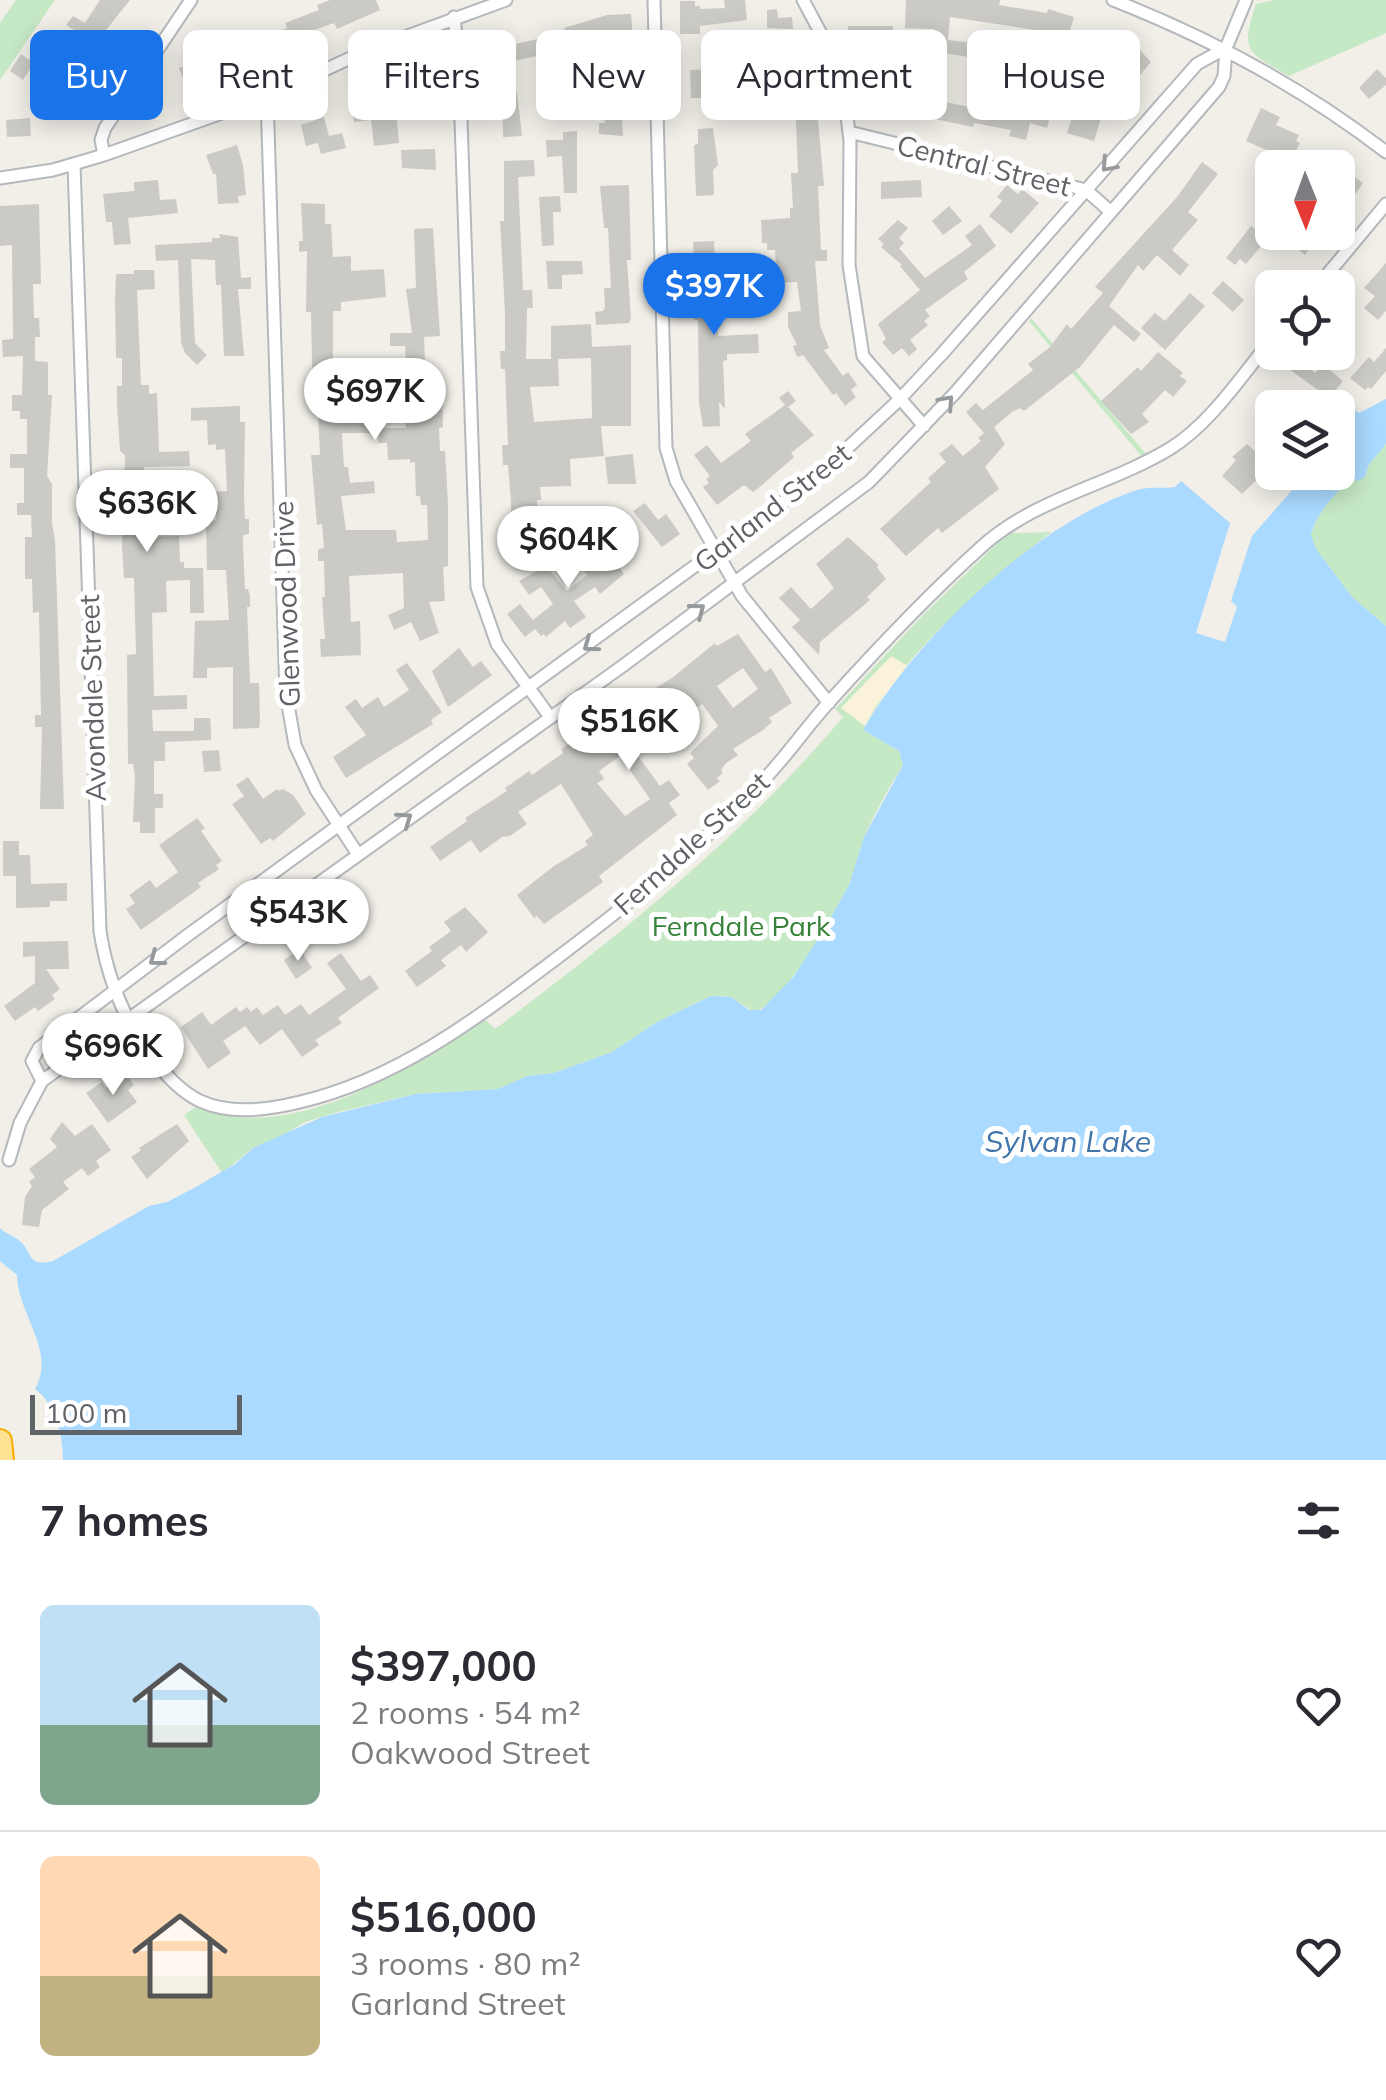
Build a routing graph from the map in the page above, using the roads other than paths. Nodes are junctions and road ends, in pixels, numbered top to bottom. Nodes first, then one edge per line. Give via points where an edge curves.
1 (191, 0) edge
2 (506, 0) edge
3 (654, 0) edge
4 (803, 0) edge
5 (1113, 0) edge
6 (1246, 0) edge
7 (454, 17) junction
8 (1226, 48) junction
9 (328, 68) edge
10 (202, 120) edge
11 (268, 120) edge
12 (849, 132) junction
13 (1386, 152) edge
14 (104, 155) junction
15 (74, 164) junction
16 (0, 178) edge
17 (1086, 190) junction
18 (1386, 204) edge
19 (1111, 212) junction
20 (1331, 270) edge
21 (1255, 359) edge
22 (899, 400) junction
23 (924, 426) junction
24 (718, 551) junction
25 (735, 582) junction
26 (530, 689) junction
27 (828, 703) junction
28 (550, 717) junction
29 (340, 825) junction
30 (357, 854) junction
31 (114, 989) junction
32 (127, 1018) junction
33 (42, 1081) junction
34 (10, 1160) dead end
35 (0, 1440) edge
36 (2, 1460) edge

1 - 14 street via 105,128
2 - 7 street
3 - 24 street via 666,448 676,482
4 - 12 street via 842,71
5 - 8 street
6 - 8 street, Garland Street
7 - 9 street
7 - 26 street via 477,587 497,644
8 - 13 street via 1298,88
8 -> 17 street, Garland Street via 1197,64
8 - 19 street, Garland Street via 1219,87
10 - 14 street
11 - 29 street, Glenwood Drive via 286,693 295,745
12 - 17 street, Central Street
12 - 22 street via 849,264 863,356
14 - 15 street
15 - 16 street
15 - 31 street, Avondale Street via 100,931
17 - 19 street, Central Street
17 - 22 street, Garland Street
18 - 20 street
23 -> 19 street, Garland Street
21 - 27 street, Ferndale Street via 1177,444 1036,509 980,548
22 - 23 street
22 - 24 street, Garland Street via 813,480
23 - 25 street, Garland Street via 870,482
24 - 25 street
24 -> 26 street, Garland Street
25 - 27 street
28 -> 25 street, Garland Street
26 - 28 street
26 - 29 street, Garland Street
27 - 32 street, Ferndale Street via 769,774 654,881 500,1001 377,1078 275,1108 224,1108 181,1089
30 -> 28 street, Garland Street
29 - 30 street, Glenwood Drive
29 -> 31 street, Garland Street
30 - 32 street, Garland Street
31 - 32 street, Ferndale Street
31 - 33 street, Garland Street via 35,1052 32,1065
32 - 33 street, Garland Street
33 - 34 street, Garland Street
35 - 36 highway

